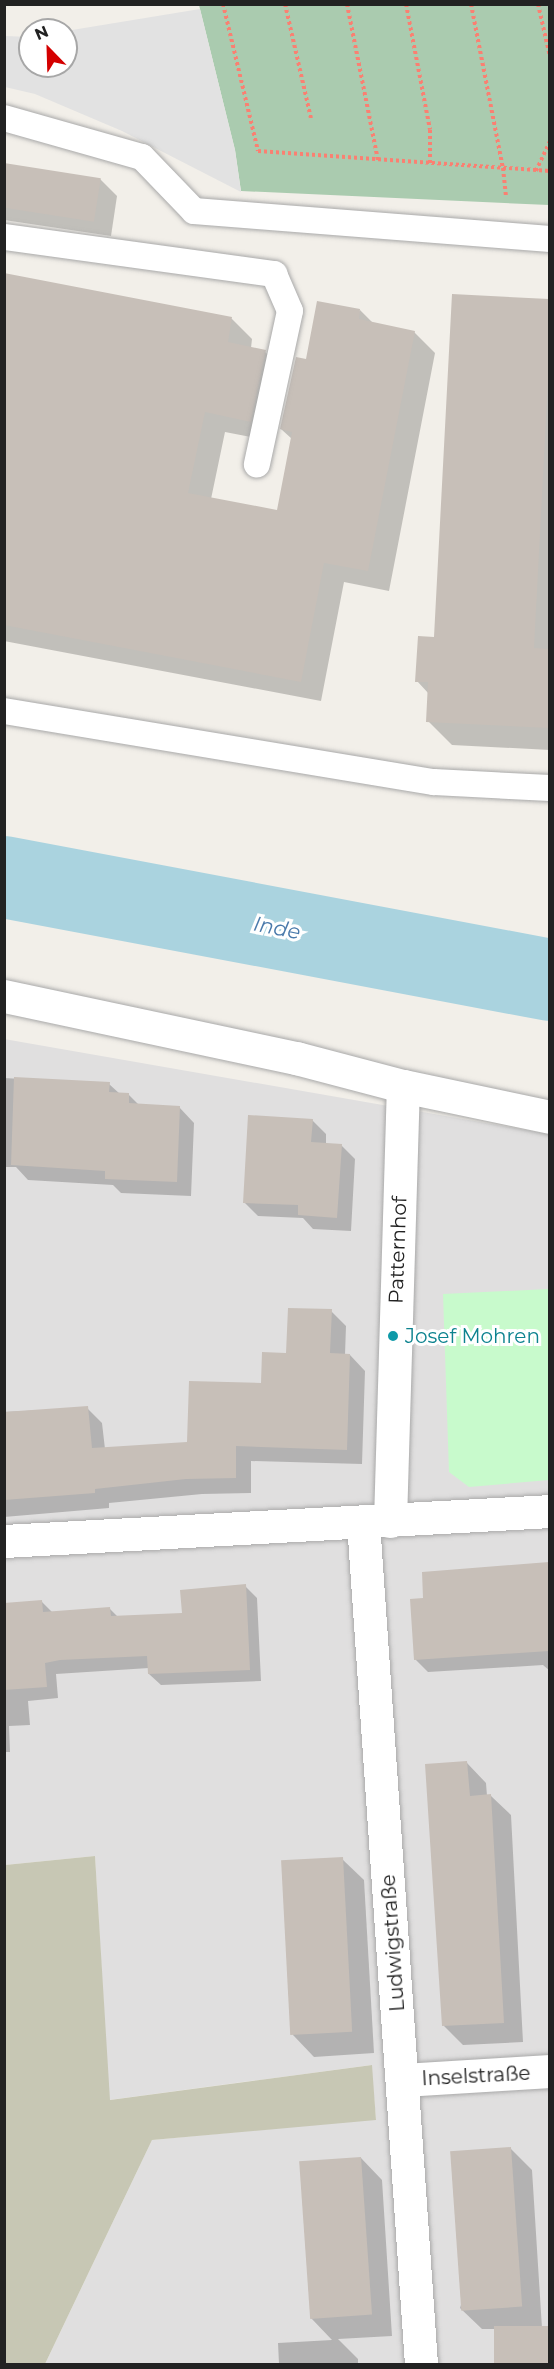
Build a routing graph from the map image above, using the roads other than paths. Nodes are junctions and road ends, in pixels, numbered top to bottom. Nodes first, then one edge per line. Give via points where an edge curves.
1 (4, 118) edge
2 (4, 237) edge
3 (549, 239) edge
4 (257, 464) dead end
5 (4, 711) edge
6 (549, 788) edge
7 (4, 996) edge
8 (403, 1086) junction
9 (549, 1117) edge
10 (549, 1511) edge
11 (377, 1521) junction
12 (4, 1541) edge
13 (549, 2071) edge
14 (403, 2080) junction
15 (421, 2364) edge

1 - 3 lane via 142,157 194,212
2 - 4 lane via 274,274 290,311
5 - 6 lane via 434,782
7 - 8 street via 296,1058
8 - 9 street
8 - 11 street, Patternhof
10 - 11 street
11 - 12 street
11 - 14 street, Ludwigstraße
13 - 14 street, Inselstraße
14 - 15 street, Ludwigstraße

